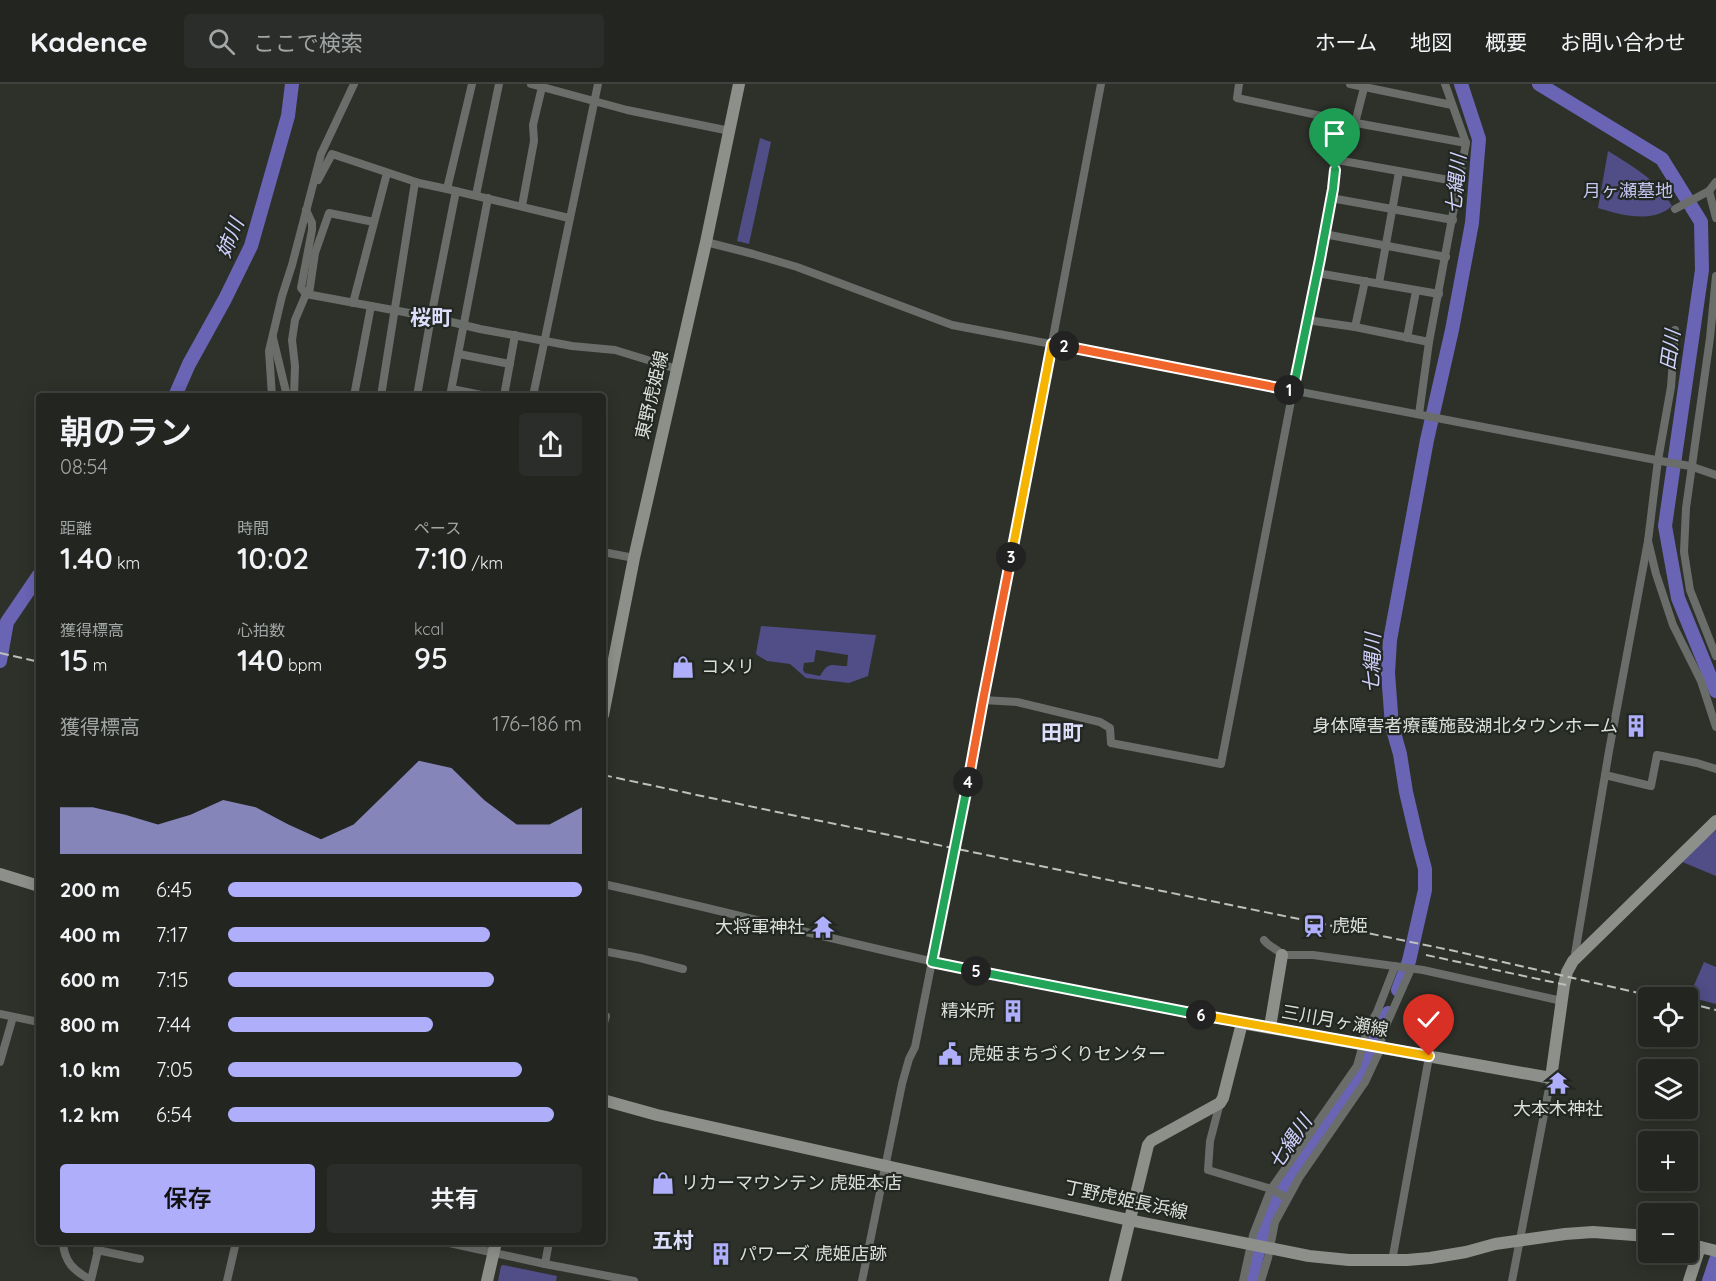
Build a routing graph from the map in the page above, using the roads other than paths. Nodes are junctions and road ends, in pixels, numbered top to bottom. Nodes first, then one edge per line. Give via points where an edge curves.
1 (354, 84) edge
2 (472, 84) edge
3 (499, 84) edge
4 (531, 84) edge
5 (598, 84) edge
6 (739, 84) edge
7 (1101, 84) edge
8 (1239, 84) edge
9 (1350, 84) edge
10 (1445, 84) edge
11 (1365, 85) edge
12 (542, 87) junction
13 (594, 102) junction
14 (1452, 105) junction
15 (1345, 121) junction
16 (1355, 123) junction
17 (730, 131) junction
18 (1466, 143) junction
19 (1337, 160) junction
20 (1399, 172) junction
21 (387, 173) junction
22 (415, 182) junction
23 (1460, 182) junction
24 (1716, 182) edge
25 (312, 189) junction
26 (451, 190) junction
27 (1708, 191) junction
28 (476, 195) junction
29 (488, 198) junction
30 (1331, 198) junction
31 (522, 206) junction
32 (1676, 208) dead end
33 (1392, 209) junction
34 (306, 210) junction
35 (569, 218) junction
36 (1716, 218) edge
37 (1453, 220) junction
38 (374, 222) junction
39 (1324, 234) junction
40 (706, 242) junction
41 (1385, 246) junction
42 (1446, 257) junction
43 (1317, 273) junction
44 (1716, 276) edge
45 (1365, 281) junction
46 (1379, 283) junction
47 (1416, 291) junction
48 (307, 294) junction
49 (1439, 294) junction
50 (353, 303) junction
51 (371, 306) junction
52 (394, 311) junction
53 (431, 317) junction
54 (1307, 320) junction
55 (465, 326) junction
56 (1355, 327) junction
57 (1675, 330) dead end
58 (273, 335) junction
59 (515, 335) junction
60 (1407, 338) junction
61 (545, 340) junction
62 (1429, 342) junction
63 (1052, 344) junction
64 (459, 354) junction
65 (510, 364) junction
66 (677, 369) junction
67 (1293, 391) junction
68 (272, 393) edge
69 (286, 393) edge
70 (294, 393) edge
71 (355, 393) edge
72 (381, 393) edge
73 (418, 393) edge
74 (451, 393) edge
75 (505, 393) edge
76 (534, 393) edge
77 (1420, 414) junction
78 (1660, 460) junction
79 (1691, 467) junction
80 (1716, 475) edge
81 (1648, 541) junction
82 (606, 553) edge
83 (634, 558) junction
84 (1716, 656) edge
85 (606, 700) edge
86 (983, 700) junction
87 (1716, 728) edge
88 (1716, 769) edge
89 (1605, 775) junction
90 (1716, 821) edge
91 (0, 874) edge
92 (36, 885) edge
93 (606, 885) edge
94 (1264, 940) dead end
95 (606, 951) edge
96 (1282, 955) junction
97 (1574, 961) junction
98 (932, 962) junction
99 (1395, 966) junction
100 (683, 969) dead end
101 (1412, 969) junction
102 (1562, 1001) junction
103 (0, 1014) edge
104 (13, 1017) junction
105 (36, 1021) edge
106 (1242, 1023) junction
107 (1270, 1027) junction
108 (1363, 1044) junction
109 (1380, 1048) junction
110 (1429, 1056) junction
111 (0, 1062) edge
112 (1551, 1078) junction
113 (606, 1101) edge
114 (1220, 1103) junction
115 (885, 1165) junction
116 (1271, 1189) junction
117 (1287, 1198) junction
118 (1129, 1220) junction
119 (1638, 1235) edge
120 (1520, 1241) junction
121 (1252, 1244) junction
122 (63, 1245) edge
123 (235, 1245) edge
124 (475, 1245) edge
125 (548, 1245) edge
126 (98, 1246) edge
127 (495, 1247) edge
128 (1702, 1247) edge
129 (1269, 1248) junction
130 (140, 1258) dead end
131 (1392, 1261) junction
132 (545, 1264) junction
133 (227, 1281) edge
134 (487, 1281) edge
135 (633, 1281) edge
136 (862, 1281) edge
137 (1115, 1281) edge
138 (1243, 1281) edge
139 (1260, 1281) edge
140 (1512, 1281) edge
141 (1689, 1281) edge

1 - 25 street via 321,154
2 - 26 street
3 - 28 street
4 - 12 street
5 - 13 street
6 - 17 main road, 東野虎姫線
7 - 63 street
8 - 15 street via 1237,98
9 - 11 street
10 - 14 street
11 - 14 street
11 - 16 street
12 - 13 street
12 - 31 street
13 - 17 street
13 - 35 street
14 - 18 street
15 - 16 street
15 - 19 street
16 - 18 street
17 - 40 main road, 東野虎姫線
18 - 23 street
19 - 20 street
19 - 30 street
20 - 23 street
20 - 33 street
21 - 22 street
21 - 25 street via 332,154
21 - 38 street
22 - 26 street
22 - 52 street
23 - 37 street
24 - 27 street
25 - 34 street
26 - 28 street
26 - 53 street
27 - 32 street
27 - 36 street
28 - 29 street
29 - 31 street
29 - 55 street
30 - 33 street
30 - 39 street
31 - 35 street
33 - 37 street
33 - 41 street
34 - 48 street via 312,223 301,288
34 - 58 street
35 - 61 street
37 - 42 street
38 - 48 street via 329,213 315,253
38 - 50 street
39 - 41 street
39 - 43 street
40 - 63 street via 797,267 952,325
40 - 66 main road, 東野虎姫線
41 - 42 street
41 - 46 street
42 - 49 street
43 - 45 street
43 - 54 street
44 - 79 street
45 - 46 street
45 - 56 street
46 - 47 street
47 - 49 street
47 - 60 street
48 - 50 street
48 - 70 street via 295,320 292,339
49 - 62 street
50 - 51 street
51 - 52 street
51 - 71 street
52 - 53 street
52 - 72 street
53 - 55 street
53 - 73 street
54 - 56 street
54 - 67 street
55 - 59 street
55 - 64 street
56 - 60 street
57 - 78 street
58 - 68 street via 269,351
58 - 69 street
59 - 61 street
59 - 65 street
60 - 62 street
61 - 66 street via 615,350
61 - 76 street
62 - 77 street
63 - 67 street
63 - 86 street
64 - 65 street
64 - 74 street
65 - 75 street
66 - 83 main road, 東野虎姫線
67 - 77 street
67 - 86 street via 1221,764 1111,743 1110,728 1100,722 1017,702
77 - 78 street
78 - 79 street
78 - 81 street
79 - 80 street
79 - 84 street via 1683,552 1690,590
81 - 87 street via 1673,625 1701,681
81 - 89 street
82 - 83 street
83 - 85 main road, 東野虎姫線
86 - 98 street
88 - 89 street via 1657,755 1651,786
89 - 97 street
90 - 97 main road
91 - 92 main road
93 - 98 street
94 - 96 street
95 - 100 street
96 - 99 street via 1313,955
96 - 107 main road
97 - 102 main road via 1566,976
98 - 106 street
98 - 115 street
99 - 101 street
99 - 108 street
101 - 102 street
101 - 109 street via 1383,1032
102 - 112 main road
103 - 104 street
104 - 105 street
104 - 111 street
106 - 107 main road, 三川月ヶ瀬線
106 - 114 main road
107 - 108 main road, 三川月ヶ瀬線
108 - 109 main road, 三川月ヶ瀬線
108 - 116 street via 1357,1066
109 - 110 main road, 三川月ヶ瀬線
109 - 117 street via 1365,1082
110 - 112 main road, 三川月ヶ瀬線
110 - 131 street
112 - 120 street
113 - 115 main road, 丁野虎姫長浜線
114 - 116 street via 1210,1141 1208,1170
114 - 118 main road via 1151,1142
115 - 118 main road, 丁野虎姫長浜線
115 - 136 street
116 - 117 street
116 - 121 street
117 - 129 street via 1275,1222
118 - 121 main road, 丁野虎姫長浜線
118 - 137 main road
119 - 120 main road, 丁野虎姫長浜線 via 1593,1232
120 - 131 main road, 丁野虎姫長浜線
120 - 140 street
121 - 129 main road, 丁野虎姫長浜線
121 - 138 street
122 - 126 street via 70,1266 91,1280
123 - 133 street
124 - 127 street
125 - 132 street
126 - 130 street
127 - 132 street
127 - 134 main road
128 - 141 main road
129 - 131 main road, 丁野虎姫長浜線 via 1309,1256
129 - 139 street
132 - 135 street

